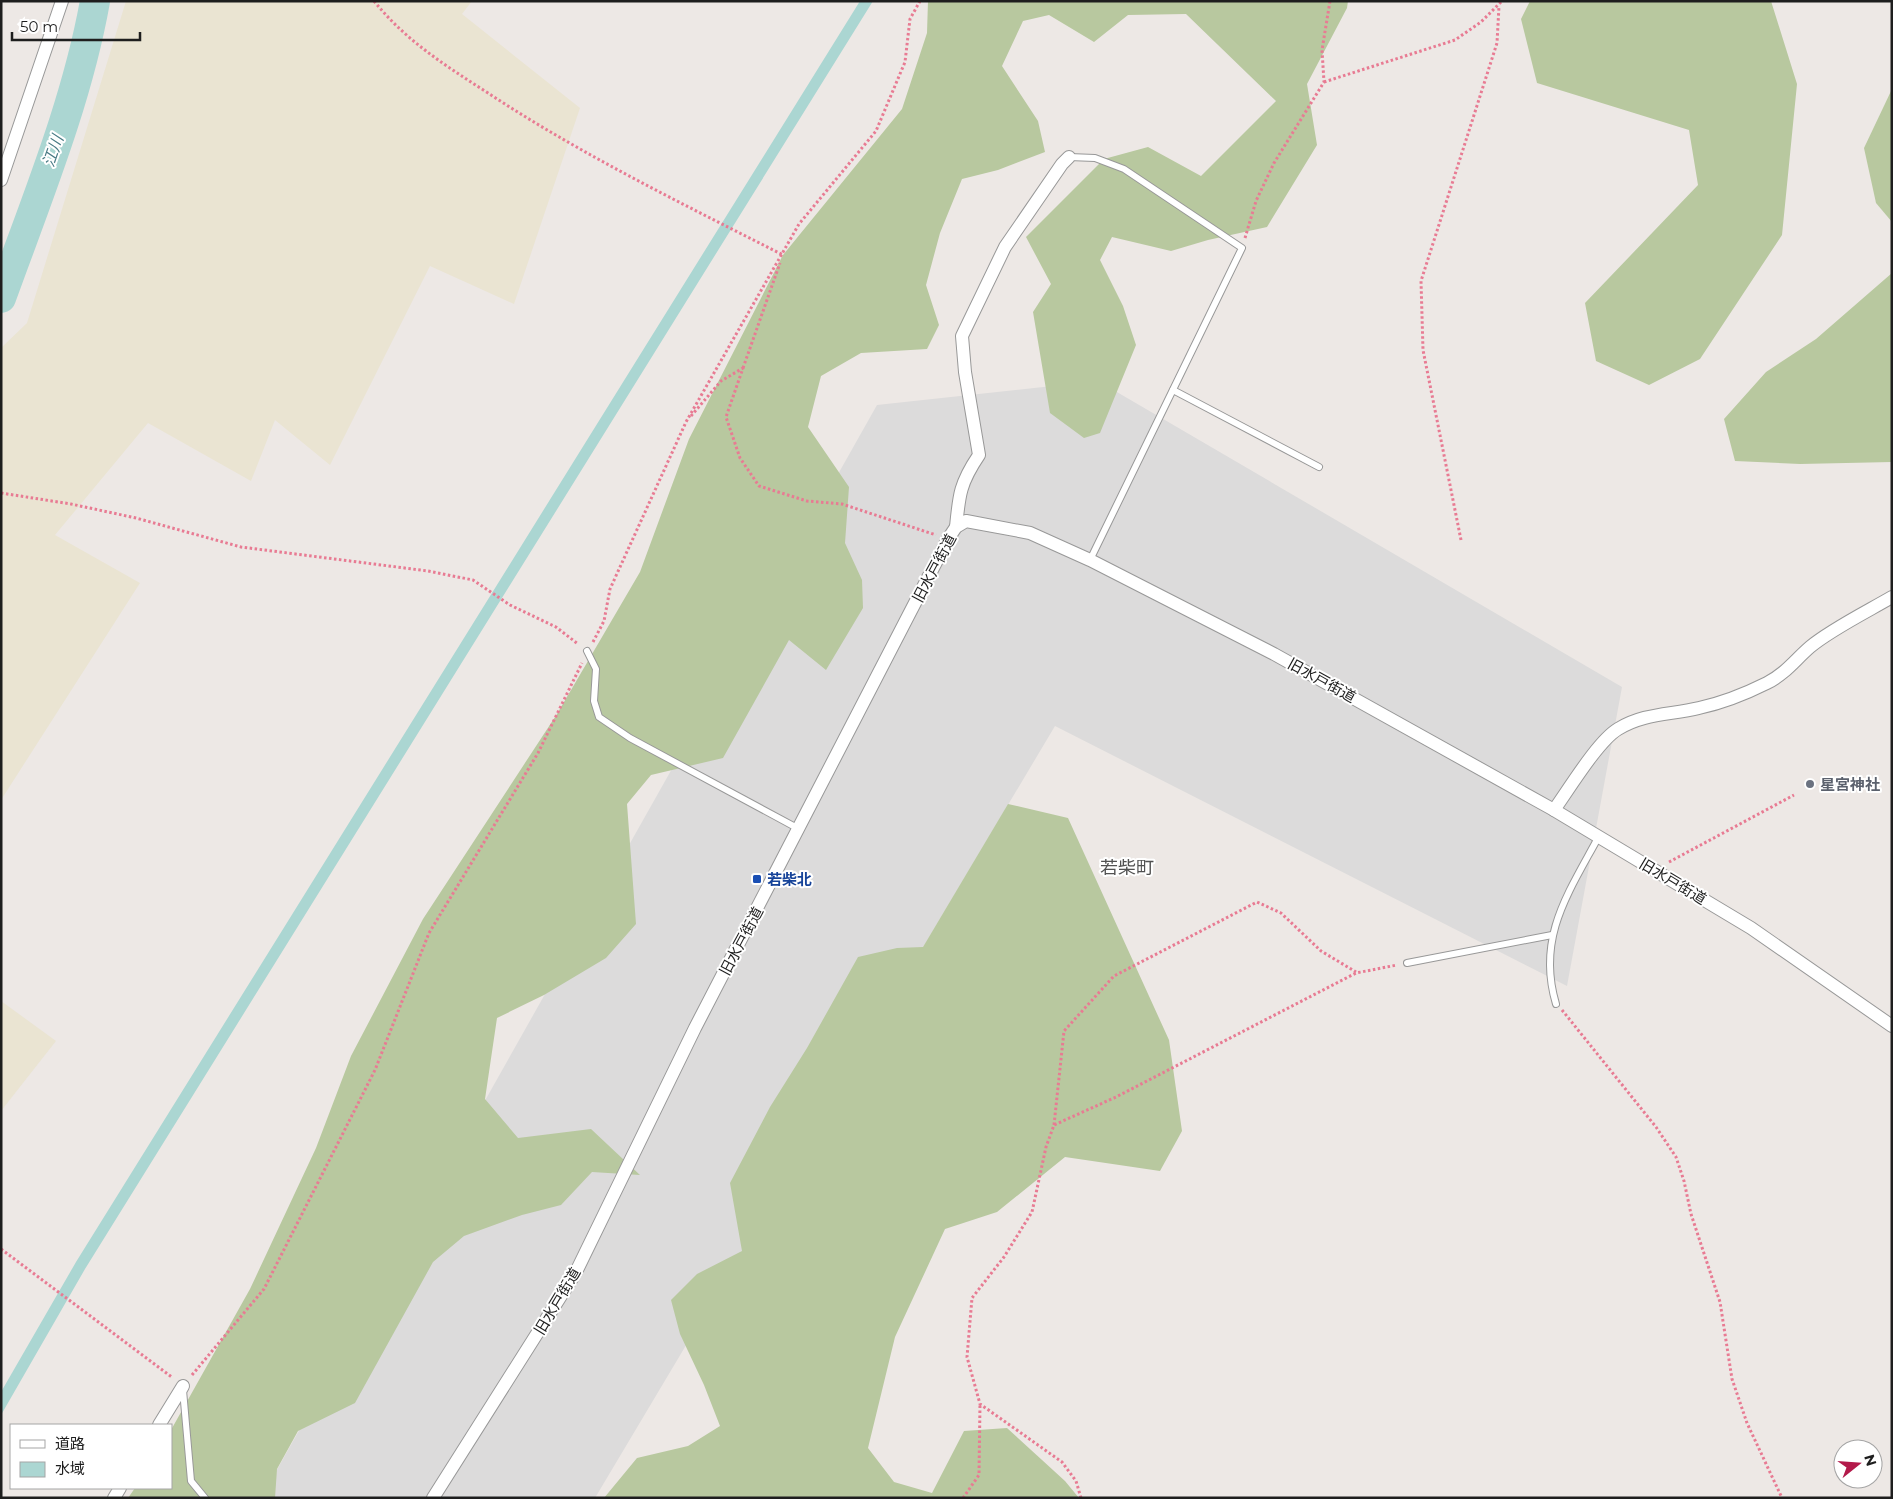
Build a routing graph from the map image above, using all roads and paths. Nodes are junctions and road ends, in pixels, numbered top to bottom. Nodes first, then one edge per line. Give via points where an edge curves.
1 (62, 1) edge
2 (374, 1) edge
3 (920, 1) edge
4 (1330, 1) edge
5 (1502, 1) edge
6 (1499, 6) junction
7 (1324, 82) junction
8 (1070, 157) joint
9 (1, 180) edge
10 (1242, 248) junction
11 (783, 255) junction
12 (743, 368) junction
13 (1173, 390) junction
14 (686, 422) junction
15 (1319, 467) dead end
16 (1, 493) edge
17 (956, 527) junction
18 (948, 539) junction
19 (1461, 540) dead end
20 (1090, 560) junction
21 (1892, 597) edge
22 (587, 651) junction
23 (1794, 795) dead end
24 (1554, 810) junction
25 (799, 829) junction
26 (1599, 836) junction
27 (1657, 871) junction
28 (1552, 935) junction
29 (1407, 963) joint
30 (1356, 973) junction
31 (1556, 1004) joint
32 (1892, 1026) edge
33 (1054, 1125) junction
34 (1, 1249) edge
35 (183, 1386) junction
36 (980, 1404) junction
37 (160, 1424) edge
38 (205, 1498) edge
39 (433, 1498) edge
40 (963, 1498) edge
41 (1081, 1498) edge
42 (1782, 1498) edge

1 - 9 street
2 - 11 path via 391,22 428,54 536,125
3 - 11 path via 910,19 905,62 876,131 799,224
4 - 7 path via 1322,50
5 - 6 path
6 - 7 path via 1455,40
6 - 19 path via 1497,44 1421,281 1423,350
7 - 10 path via 1274,163 1256,200
8 - 10 lane via 1095,158 1124,169
8 - 17 street via 1005,247 962,336 979,455 959,491
10 - 13 lane
11 - 12 path
11 - 14 path
12 - 14 path via 721,381
12 - 18 path via 726,417 740,458 759,486 807,501 842,504
13 - 15 lane
13 - 20 lane
14 - 22 path via 610,589 604,622
16 - 22 path via 136,518 241,547 428,571 473,580 506,603 556,627
17 - 18 street, 旧水戸街道
17 - 20 street, 旧水戸街道 via 966,521 1030,533
18 - 25 street, 旧水戸街道
20 - 24 street, 旧水戸街道 via 1274,654
21 - 24 street via 1811,646 1786,672 1766,683 1698,709 1666,712 1635,720 1616,730
22 - 25 lane via 596,669 594,701 599,717 630,738
22 - 35 path via 538,753 429,933 375,1070 264,1289
23 - 27 path via 1674,857
24 - 26 street, 旧水戸街道
25 - 39 street, 旧水戸街道 via 695,1028 576,1272
26 - 27 street, 旧水戸街道
26 - 28 lane via 1557,914
27 - 32 street, 旧水戸街道 via 1751,928
28 - 29 lane
28 - 31 lane
29 - 30 path
30 - 33 path via 1116,1097
30 - 33 path via 1321,951 1281,913 1257,902 1108,982 1064,1031
31 - 42 path via 1656,1127 1676,1158 1720,1302 1732,1379 1747,1423
33 - 36 path via 1032,1212 1004,1258 972,1298 967,1357
34 - 35 path
35 - 37 street
35 - 38 lane via 191,1481
36 - 40 path via 979,1475
36 - 41 path via 1062,1462 1076,1481

